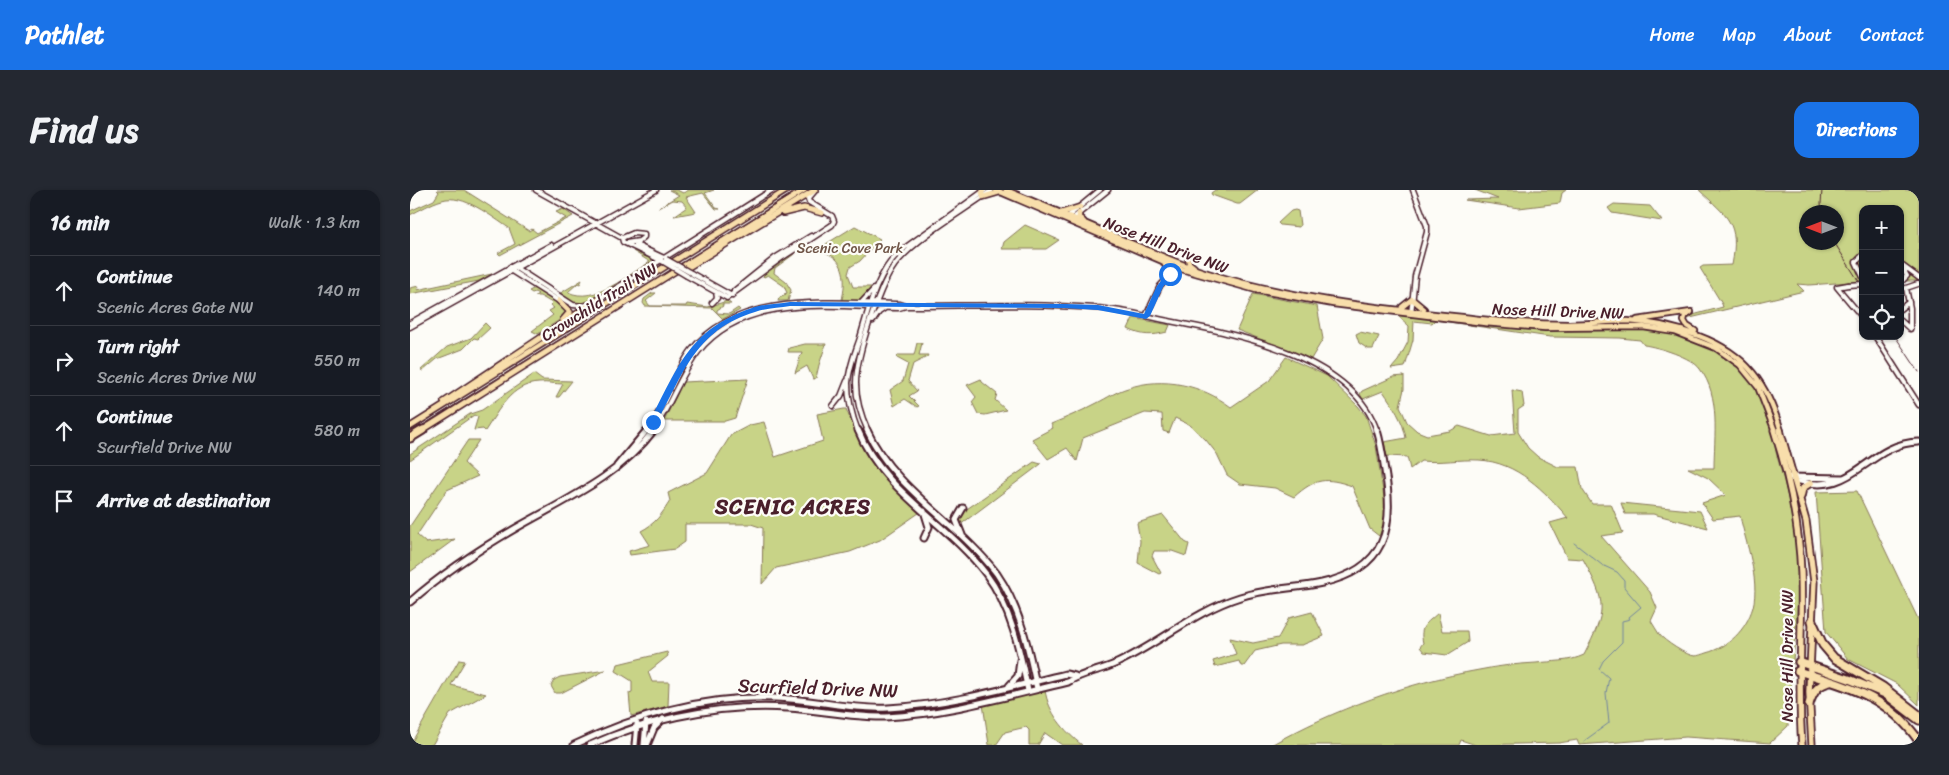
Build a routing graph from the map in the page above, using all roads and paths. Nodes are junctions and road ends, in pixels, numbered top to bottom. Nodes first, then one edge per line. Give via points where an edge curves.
1 (536, 190) edge
2 (650, 190) edge
3 (656, 190) edge
4 (772, 190) edge
5 (780, 190) edge
6 (787, 190) edge
7 (804, 190) edge
8 (816, 190) edge
9 (992, 190) edge
10 (1006, 190) edge
11 (1108, 190) edge
12 (1413, 190) edge
13 (998, 191) edge
14 (983, 192) edge
15 (1100, 192) edge
16 (1080, 207) junction
17 (822, 213) joint
18 (1060, 213) junction
19 (1079, 213) junction
20 (1068, 219) junction
21 (734, 222) junction
22 (594, 223) junction
23 (1086, 224) junction
24 (751, 230) junction
25 (610, 232) junction
26 (629, 234) junction
27 (622, 238) junction
28 (639, 241) junction
29 (626, 243) junction
30 (684, 246) junction
31 (657, 254) junction
32 (1188, 256) dead end
33 (1160, 259) junction
34 (664, 260) junction
35 (1178, 265) junction
36 (1904, 267) edge
37 (512, 269) junction
38 (1204, 272) junction
39 (689, 274) junction
40 (1170, 274) junction
41 (1919, 278) edge
42 (1904, 283) edge
43 (742, 284) junction
44 (878, 284) junction
45 (1859, 284) edge
46 (1918, 284) edge
47 (646, 289) junction
48 (721, 289) junction
49 (716, 292) junction
50 (1904, 293) edge
51 (728, 296) junction
52 (1907, 296) junction
53 (599, 299) junction
54 (1412, 299) junction
55 (561, 300) junction
56 (1909, 302) junction
57 (712, 303) dead end
58 (859, 304) junction
59 (870, 306) junction
60 (876, 306) junction
61 (906, 306) junction
62 (1904, 306) edge
63 (886, 308) junction
64 (1399, 308) junction
65 (1411, 312) junction
66 (1428, 312) junction
67 (1859, 313) edge
68 (1146, 316) junction
69 (1628, 321) junction
70 (410, 323) edge
71 (870, 323) junction
72 (1904, 324) edge
73 (410, 327) edge
74 (1878, 340) edge
75 (1713, 341) junction
76 (504, 361) junction
77 (849, 378) junction
78 (1919, 405) edge
79 (833, 406) dead end
80 (438, 409) junction
81 (410, 426) edge
82 (410, 438) edge
83 (1919, 442) edge
84 (616, 467) junction
85 (1787, 477) junction
86 (1795, 478) junction
87 (1843, 478) junction
88 (1811, 483) junction
89 (1801, 497) junction
90 (963, 508) dead end
91 (923, 510) junction
92 (924, 538) dead end
93 (964, 538) junction
94 (410, 602) edge
95 (1812, 620) junction
96 (1020, 654) junction
97 (1798, 667) junction
98 (1810, 670) junction
99 (1075, 676) junction
100 (1036, 681) junction
101 (1831, 682) junction
102 (1026, 683) junction
103 (1008, 687) junction
104 (1037, 689) junction
105 (1028, 691) junction
106 (1809, 704) junction
107 (646, 715) junction
108 (1919, 715) edge
109 (638, 718) junction
110 (664, 718) junction
111 (1919, 720) edge
112 (646, 723) junction
113 (637, 726) junction
114 (1919, 742) edge
115 (574, 745) edge
116 (590, 745) edge
117 (635, 745) edge
118 (645, 745) edge
119 (1802, 745) edge
120 (1812, 745) edge

1 - 22 street
2 - 22 street
3 - 22 street
4 - 30 street
5 - 21 highway
6 - 21 highway, Crowchild Trail NW
7 - 47 highway, Crowchild Trail NW
8 - 24 highway
8 - 51 street via 809,202 832,216 832,225
9 - 14 street
10 - 18 main road, Nose Hill Drive NW
11 - 15 street
12 - 54 street via 1427,232
13 - 14 main road
13 - 20 main road, Nose Hill Drive NW
14 - 44 street via 898,254 886,267
14 - 60 street via 898,261 886,277
15 - 16 street
15 - 19 street
16 - 18 main road
16 - 20 street
17 - 24 highway via 810,208 790,210
17 - 43 street via 830,219 828,226 780,254
18 - 20 main road, Nose Hill Drive NW
19 - 20 street
19 - 23 main road
20 - 23 main road, Nose Hill Drive NW
20 - 33 main road, Nose Hill Drive NW
21 - 80 highway, Crowchild Trail NW
22 - 25 street
22 - 37 street
22 - 37 street
23 - 35 main road, Nose Hill Drive NW
24 - 47 highway
25 - 26 street
25 - 27 street
26 - 27 street
26 - 28 street via 644,233
27 - 29 street
28 - 29 street
28 - 31 street via 638,246
29 - 34 street
30 - 31 street via 670,253
30 - 34 street
31 - 34 street
32 - 38 main road via 1190,264
33 - 35 main road, Nose Hill Drive NW
33 - 40 main road
34 - 39 street, bridge
34 - 53 street
35 - 38 main road, Nose Hill Drive NW
35 - 40 street
35 - 65 main road, Nose Hill Drive NW via 1204,277 1260,292
36 - 41 street
37 - 55 street
37 - 55 street
37 - 70 street
37 - 73 street
38 - 64 main road, Nose Hill Drive NW via 1289,293
39 - 48 street
39 - 49 street
40 - 68 street via 1160,286
42 - 46 street
43 - 48 street
43 - 51 street
44 - 58 street
44 - 59 street
45 - 67 street, bridge via 1837,287
46 - 52 street via 1907,287
47 - 82 highway, Crowchild Trail NW
48 - 51 street
49 - 51 street
49 - 57 street via 717,297
50 - 52 street
52 - 56 street
53 - 55 street via 578,306
53 - 76 highway
54 - 64 main road
54 - 65 street
54 - 66 main road
55 - 76 highway via 569,309 568,316
56 - 62 street
56 - 72 street via 1910,329
58 - 59 street
58 - 84 street via 772,306 721,324 692,349 656,418
59 - 60 street
59 - 77 street
59 - 84 street via 770,310 724,327 695,354 665,414 650,436
60 - 61 street
60 - 63 street
60 - 71 street
61 - 63 street
61 - 68 street via 1086,306
63 - 71 street
64 - 65 main road, Nose Hill Drive NW
65 - 66 main road, Nose Hill Drive NW
65 - 85 main road, Nose Hill Drive NW via 1544,328 1652,328 1703,342 1745,370 1760,390
66 - 69 main road, Nose Hill Drive NW via 1536,323
68 - 99 street via 1235,334 1332,374 1375,422 1391,501 1391,520 1374,554 1348,575 1326,583 1254,594 1218,604 1191,617 1117,664
69 - 75 main road, Nose Hill Drive NW via 1667,326
69 - 75 main road via 1691,312 1684,318 1686,324
71 - 93 street via 856,375 857,404 864,427 887,463
74 - 78 street
75 - 86 main road, Nose Hill Drive NW via 1748,366 1766,388
76 - 80 highway via 449,397
77 - 79 street
77 - 91 street via 852,414 863,444 887,475
80 - 81 highway, Crowchild Trail NW
83 - 87 street via 1883,450 1855,473
84 - 94 street via 582,492 455,564
85 - 86 street
85 - 97 main road, Nose Hill Drive NW via 1799,544
86 - 87 street
86 - 88 street
86 - 89 main road, Nose Hill Drive NW
87 - 88 street via 1838,482
88 - 89 main road via 1803,488
89 - 95 main road, Nose Hill Drive NW via 1812,559
90 - 93 street via 956,521
91 - 92 street via 929,527
91 - 96 street via 987,576 1009,618
93 - 100 street via 996,575 1011,600 1023,626
95 - 98 main road, Nose Hill Drive NW
95 - 108 highway via 1823,645 1834,658 1883,687
96 - 102 street
96 - 103 street via 1018,676
97 - 98 highway
97 - 119 main road, Nose Hill Drive NW
98 - 101 highway
98 - 106 main road, Nose Hill Drive NW
98 - 111 highway via 1849,679 1885,694
99 - 100 street, Scurfield Drive NW via 1066,674
99 - 104 street, Scurfield Drive NW via 1068,682
100 - 102 street, Scurfield Drive NW
100 - 104 street
101 - 106 highway via 1818,685
101 - 114 highway via 1859,691 1887,706 1903,719
102 - 103 street, Scurfield Drive NW
102 - 105 street
103 - 107 street, Scurfield Drive NW via 896,708 760,698 700,703
104 - 105 street, Scurfield Drive NW
105 - 110 street, Scurfield Drive NW via 941,710 886,717 757,706
106 - 120 main road, Nose Hill Drive NW
107 - 109 street, Scurfield Drive NW
107 - 112 street
109 - 113 street
109 - 115 street, Scurfield Drive NW
110 - 112 street, Scurfield Drive NW
110 - 118 street
112 - 113 street, Scurfield Drive NW
112 - 118 street
113 - 116 street, Scurfield Drive NW
113 - 117 street

